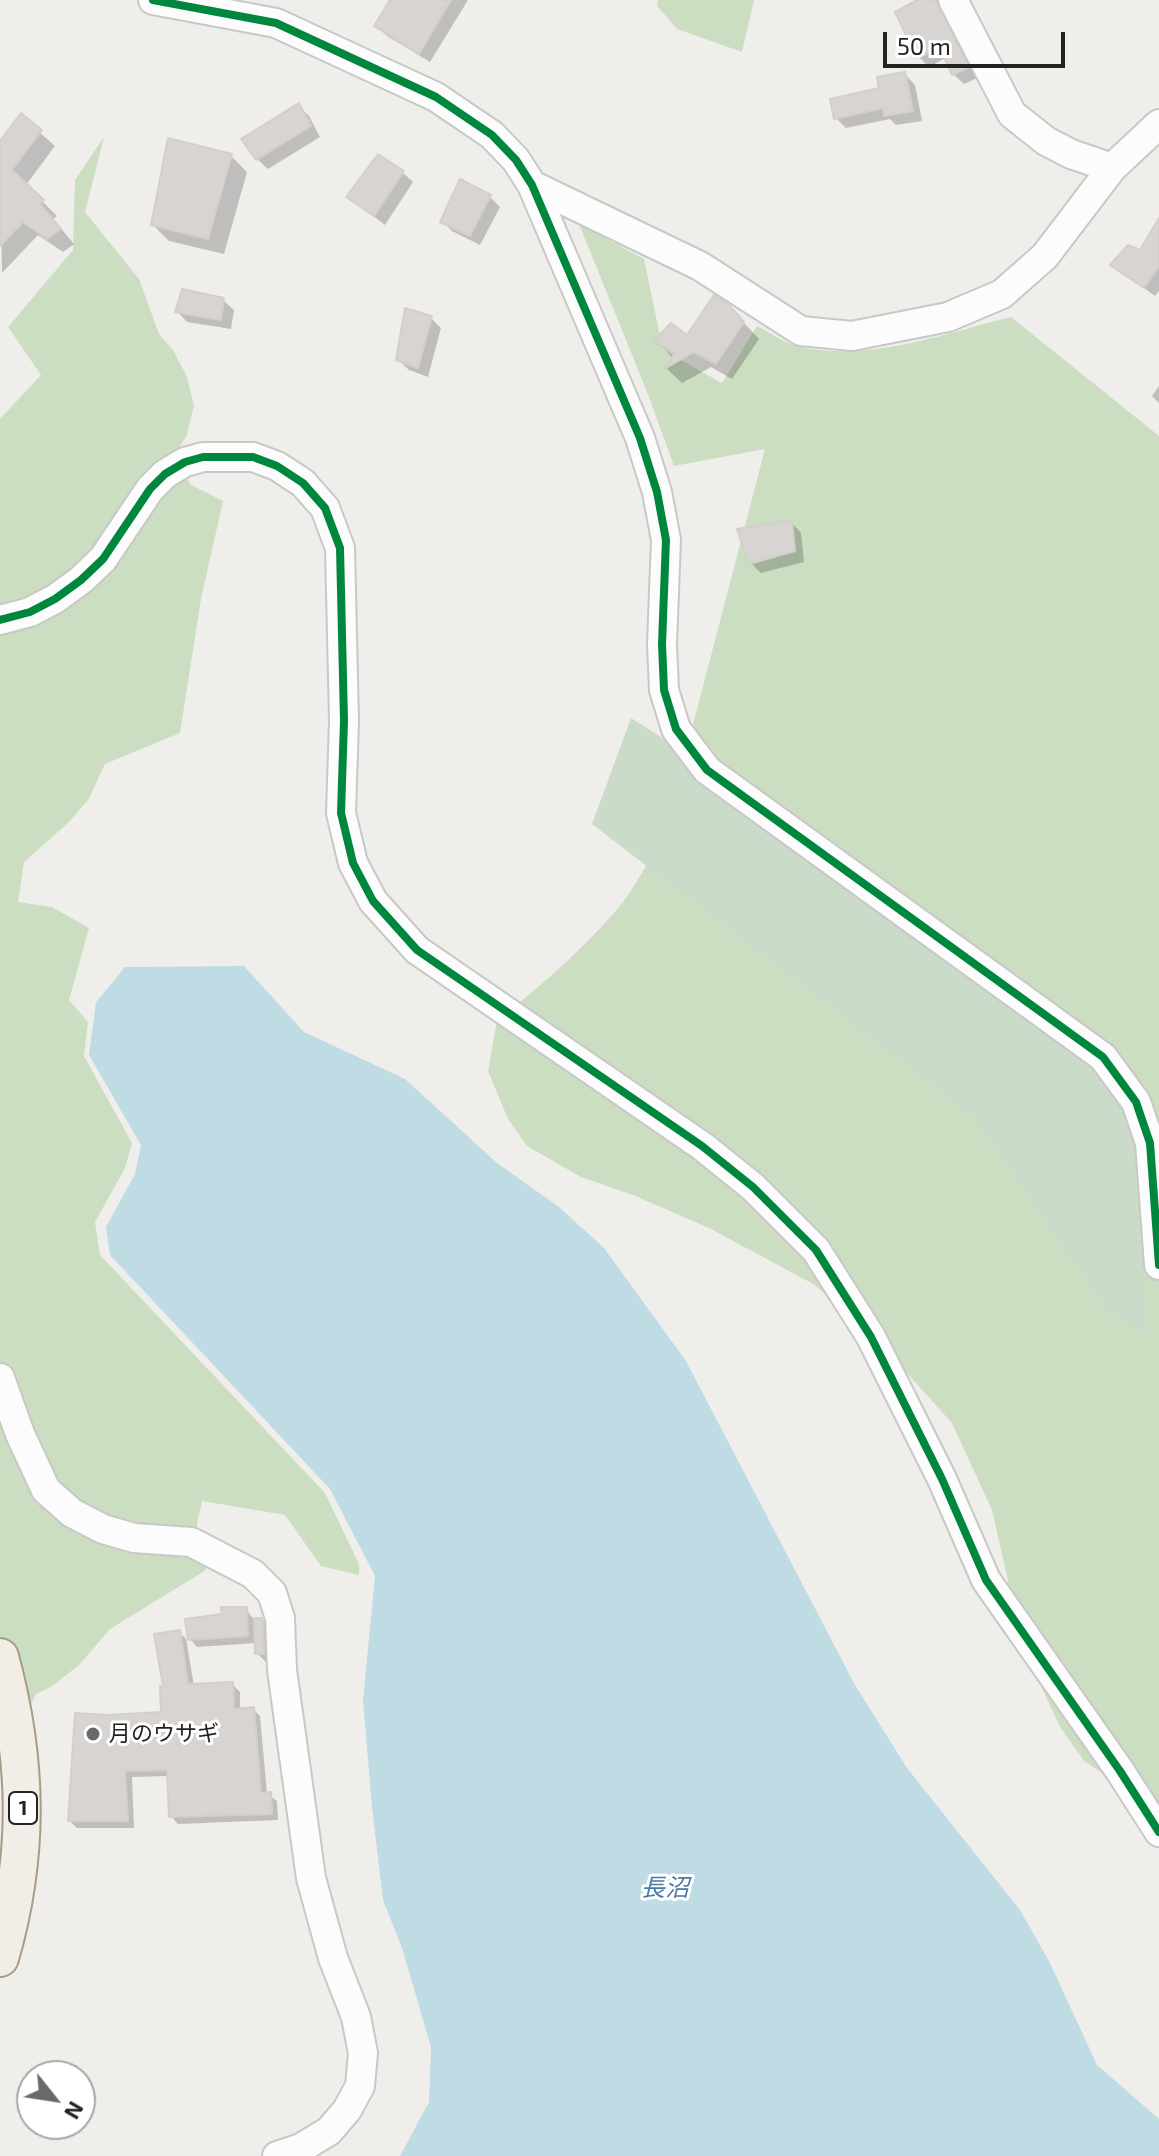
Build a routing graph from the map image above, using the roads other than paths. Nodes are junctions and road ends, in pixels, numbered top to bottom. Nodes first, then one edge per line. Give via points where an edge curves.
1 (153, 0) edge
2 (953, 0) edge
3 (1159, 124) edge
4 (1112, 168) junction
5 (532, 185) junction
6 (0, 620) edge
7 (1159, 1265) edge
8 (0, 1378) edge
9 (0, 1657) edge
10 (1159, 1832) edge
11 (0, 1958) edge
12 (277, 2156) edge

1 - 5 street via 276,23 436,97 492,135
2 - 4 street via 1012,114 1046,141
3 - 4 street
4 - 5 street via 1045,256 1002,294 948,317 852,336 801,331 700,266
5 - 7 street via 640,438 657,492 666,540 664,690 676,729 707,770 1103,1057 1136,1102 1150,1143
6 - 10 street via 30,612 81,580 103,559 150,489 185,462 253,457 303,483 325,508 340,548 341,813 353,863 373,901 417,950 702,1146 753,1187 816,1250 871,1337 986,1580
8 - 12 street via 46,1490 72,1513 134,1538 191,1542 253,1574 272,1593 280,1618 282,1670 311,1878 363,2053 360,2086 347,2110 329,2131
9 - 11 main road, 1 via 15,1718 23,1792 17,1889

